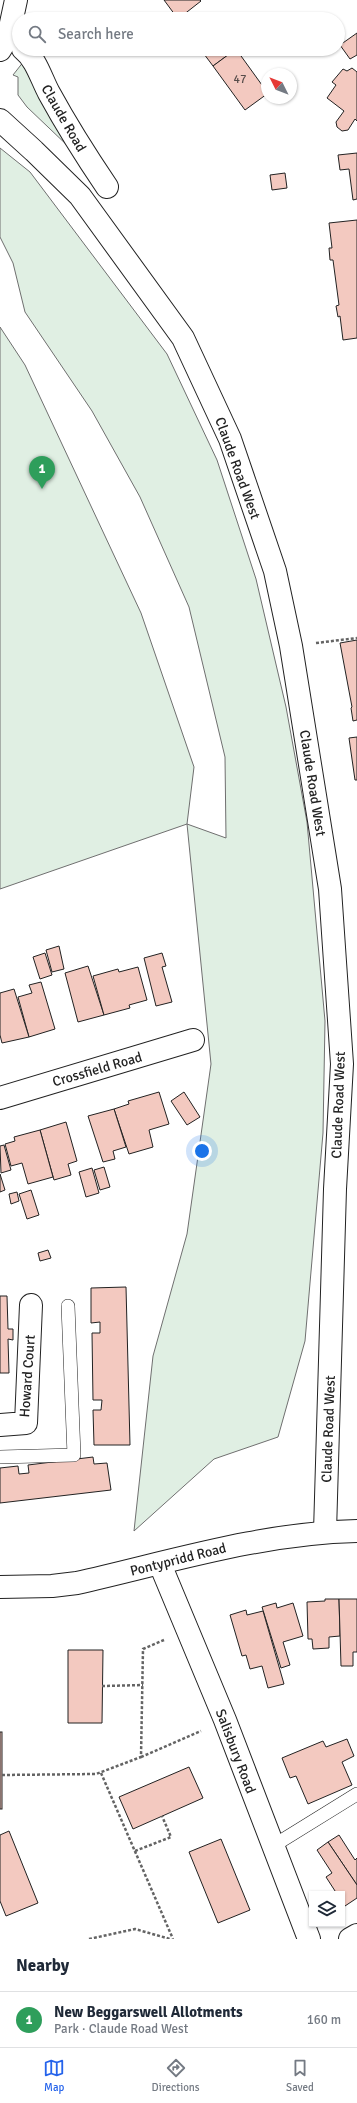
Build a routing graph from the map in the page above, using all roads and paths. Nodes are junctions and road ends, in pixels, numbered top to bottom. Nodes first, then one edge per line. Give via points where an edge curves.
1 (16, 0) edge
2 (15, 12) edge
3 (30, 56) edge
4 (0, 120) edge
5 (107, 187) dead end
6 (357, 638) edge
7 (291, 646) junction
8 (193, 1040) dead end
9 (0, 1098) edge
10 (31, 1305) dead end
11 (68, 1306) dead end
12 (0, 1425) edge
13 (0, 1458) edge
14 (357, 1531) edge
15 (325, 1532) junction
16 (160, 1564) junction
17 (0, 1587) edge
18 (187, 1630) junction
19 (143, 1684) junction
20 (102, 1686) dead end
21 (225, 1720) junction
22 (141, 1757) junction
23 (101, 1772) junction
24 (2, 1775) dead end
25 (357, 1794) edge
26 (162, 1816) dead end
27 (273, 1846) junction
28 (135, 1851) junction
29 (357, 1935) edge
30 (90, 1939) edge
31 (170, 1939) edge
32 (173, 1939) edge
33 (309, 1939) edge
34 (350, 1939) edge

1 - 2 street, Claude Road
3 - 5 street, Claude Road via 78,145
4 - 7 street, Claude Road West via 80,196 182,338 230,439 275,571
6 - 7 path
7 - 15 street, Claude Road West via 330,889 342,1064 334,1189
8 - 9 street, Crossfield Road
10 - 12 street, Howard Court via 26,1423
11 - 13 lane via 74,1455
14 - 15 street, Pontypridd Road
15 - 16 street, Pontypridd Road via 256,1540
16 - 17 street, Pontypridd Road via 77,1583
16 - 18 street, Salisbury Road
18 - 19 path via 143,1648
18 - 21 street, Salisbury Road
19 - 20 path
19 - 22 path
21 - 22 path
21 - 27 street, Salisbury Road
22 - 23 path
23 - 24 path
23 - 28 path
25 - 27 lane
26 - 28 path via 171,1837
27 - 33 street, Salisbury Road
28 - 32 path
29 - 34 street
30 - 31 path via 135,1929

